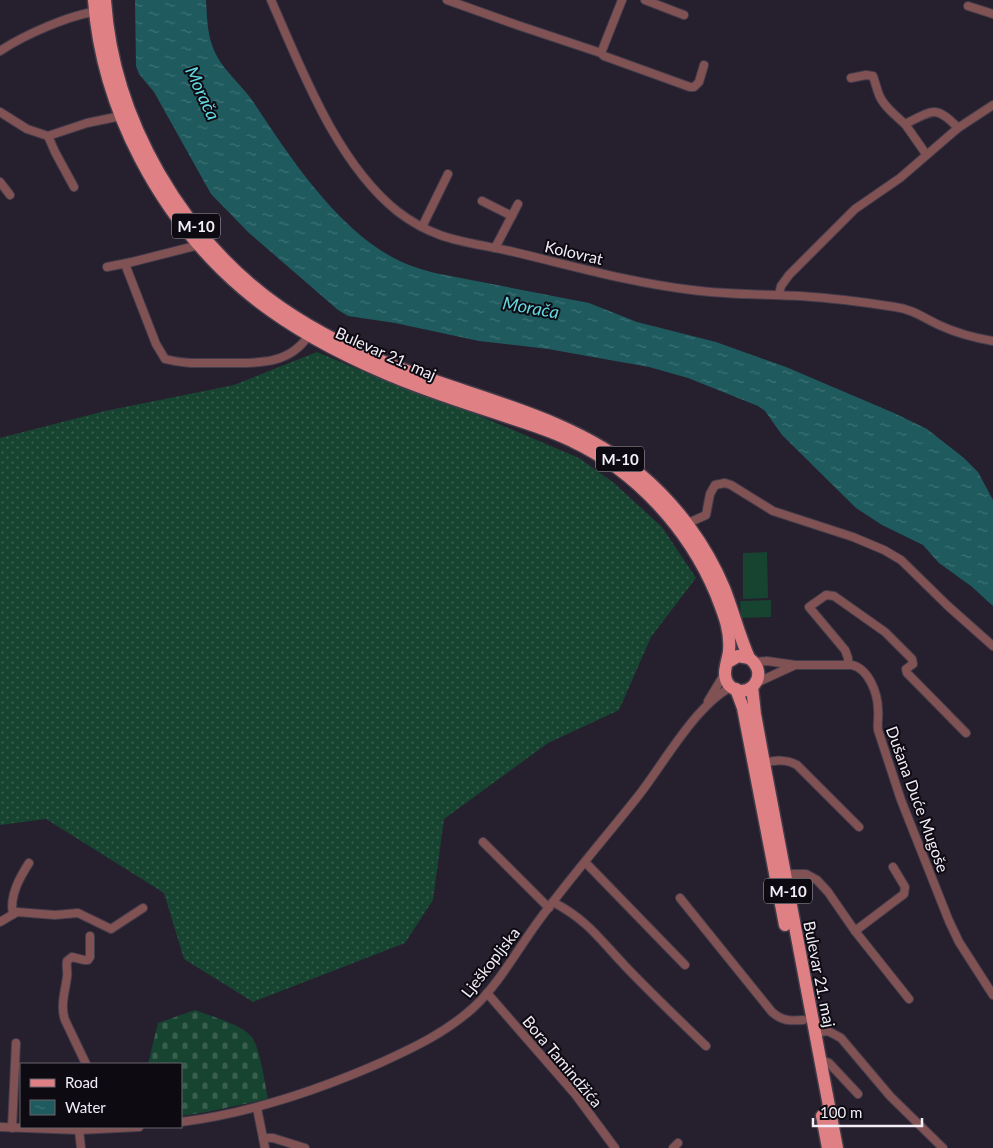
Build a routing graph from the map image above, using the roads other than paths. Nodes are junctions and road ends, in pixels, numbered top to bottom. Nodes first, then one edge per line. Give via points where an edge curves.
1 (271, 0) edge
2 (448, 0) edge
3 (622, 0) edge
4 (645, 0) edge
5 (100, 5) edge
6 (968, 6) dead end
7 (993, 14) edge
8 (684, 15) dead end
9 (0, 51) edge
10 (601, 53) junction
11 (704, 65) dead end
12 (851, 78) dead end
13 (993, 105) edge
14 (0, 112) edge
15 (124, 122) junction
16 (905, 124) junction
17 (958, 128) junction
18 (48, 136) junction
19 (926, 154) junction
20 (448, 174) dead end
21 (0, 182) edge
22 (74, 187) dead end
23 (10, 195) dead end
24 (482, 200) dead end
25 (518, 204) dead end
26 (512, 216) junction
27 (422, 227) junction
28 (197, 246) junction
29 (495, 248) junction
30 (125, 264) junction
31 (107, 267) dead end
32 (779, 295) junction
33 (311, 331) junction
34 (993, 341) edge
35 (686, 524) junction
36 (993, 646) edge
37 (752, 660) junction
38 (848, 664) junction
39 (795, 665) junction
40 (726, 668) junction
41 (754, 685) junction
42 (734, 688) junction
43 (705, 707) junction
44 (966, 733) dead end
45 (764, 763) junction
46 (859, 827) dead end
47 (483, 842) dead end
48 (585, 862) junction
49 (29, 863) dead end
50 (893, 867) dead end
51 (785, 874) junction
52 (680, 898) dead end
53 (551, 905) junction
54 (143, 908) dead end
55 (13, 914) junction
56 (0, 922) edge
57 (855, 931) junction
58 (90, 936) dead end
59 (685, 966) dead end
60 (487, 993) junction
61 (993, 996) edge
62 (910, 999) dead end
63 (803, 1020) junction
64 (814, 1033) junction
65 (16, 1043) dead end
66 (706, 1046) dead end
67 (819, 1059) junction
68 (86, 1063) edge
69 (858, 1094) dead end
70 (257, 1108) junction
71 (182, 1122) edge
72 (0, 1127) edge
73 (12, 1128) junction
74 (114, 1128) edge
75 (88, 1129) edge
76 (79, 1130) junction
77 (263, 1138) junction
78 (80, 1148) edge
79 (265, 1148) edge
80 (305, 1148) edge
81 (615, 1148) edge
82 (828, 1148) edge
83 (837, 1148) edge
84 (943, 1148) edge

1 - 27 street, Kolovrat via 312,92 343,147 379,195
2 - 10 street
3 - 10 street
4 - 8 street
5 - 9 street via 28,35
5 - 15 main road, Bulevar 21. maj / M-10 via 104,59
5 - 33 main road, Bulevar 21. maj / M-10 via 124,96 148,152 171,193 235,269
6 - 7 street
10 - 11 street via 606,58 690,87 699,82
12 - 16 street via 872,76 878,94
13 - 17 street
14 - 18 street via 26,129
15 - 18 street via 87,123
15 - 28 main road, Bulevar 21. maj / M-10 via 147,169
16 - 17 street via 939,112
16 - 19 street
17 - 19 street
18 - 22 street
19 - 32 street via 900,178 855,209 789,274
20 - 27 street
21 - 23 street
24 - 26 street
25 - 26 street
26 - 29 street
27 - 29 street, Kolovrat via 457,241
28 - 30 street
28 - 33 main road, Bulevar 21. maj / M-10 via 269,310
29 - 32 street, Kolovrat via 642,283 717,293
30 - 31 street
30 - 33 street via 165,359 180,363 258,363 294,352
32 - 34 street, Kolovrat via 822,297 902,308 954,331
33 - 35 main road, Bulevar 21. maj / M-10 via 385,363 588,438 643,476
33 - 40 main road, Bulevar 21. maj / M-10 via 340,352 386,374 560,435 618,469 669,517 702,566 728,626 730,642
35 - 36 street via 706,515 715,486 731,485 773,511 853,537 893,555
35 - 37 main road, Bulevar 21. maj / M-10 via 716,571 740,638
37 - 39 street
37 - 40 main road via 738,656
37 - 41 main road, Bulevar 21. maj / M-10 via 759,672
38 - 39 street
38 - 44 street via 846,652 809,607 826,595 834,596 885,632 912,659 913,664 906,669 907,673
38 - 61 street, Dušana Duće Mugoše via 867,673 878,708 878,730 904,809 949,921
39 - 41 street
40 - 42 main road, Bulevar 21. maj / M-10 via 728,683
40 - 43 street, Lješkopljska
41 - 42 main road via 747,690
41 - 45 main road, Bulevar 21. maj / M-10 via 755,714
42 - 43 street, Lješkopljska via 722,692
42 - 63 main road, Bulevar 21. maj / M-10 via 744,708
43 - 48 street, Lješkopljska
45 - 46 street via 780,760 797,765
45 - 51 main road, Bulevar 21. maj / M-10
47 - 53 street
48 - 53 street, Lješkopljska
48 - 59 street
49 - 55 street via 15,888
50 - 57 street via 905,887 904,894
51 - 57 street via 806,874 817,880
51 - 64 main road, Bulevar 21. maj / M-10
52 - 63 street via 772,1012 781,1019
53 - 60 street, Lješkopljska
53 - 66 street via 571,911 593,930
54 - 55 street via 112,929 78,913
55 - 56 street
57 - 62 street
58 - 68 street via 88,960 72,957 67,962 63,1005 63,1013
60 - 70 street, Lješkopljska via 458,1020 413,1048 348,1077
60 - 81 street, Bora Tamindžića via 575,1094
63 - 82 main road, Bulevar 21. maj / M-10
64 - 67 main road, Bulevar 21. maj / M-10
64 - 84 street via 828,1031 841,1038 890,1096
65 - 73 street
67 - 69 street via 829,1063
67 - 83 main road, Bulevar 21. maj / M-10
70 - 71 street, Lješkopljska
70 - 77 street
72 - 73 street
73 - 76 street
74 - 75 street
75 - 76 street
76 - 78 street
77 - 79 street
77 - 80 street

